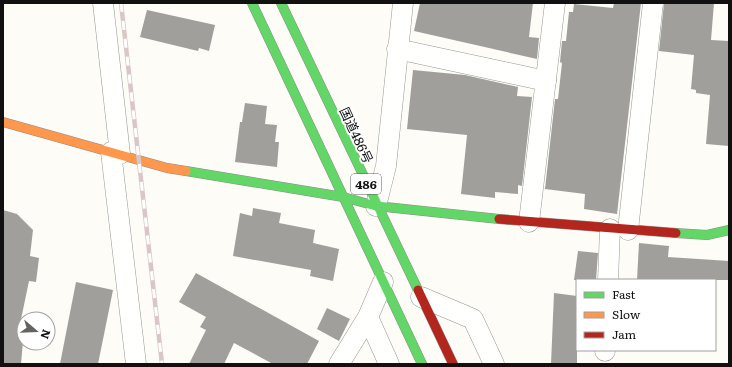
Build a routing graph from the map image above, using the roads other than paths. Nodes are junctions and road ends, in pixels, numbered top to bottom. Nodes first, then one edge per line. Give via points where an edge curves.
1 (103, 3) edge
2 (252, 3) edge
3 (281, 3) edge
4 (403, 3) edge
5 (555, 3) edge
6 (653, 3) edge
7 (397, 49) junction
8 (546, 81) junction
9 (3, 122) edge
10 (116, 153) junction
11 (343, 197) junction
12 (376, 206) junction
13 (530, 222) junction
14 (619, 229) junction
15 (729, 230) edge
16 (608, 279) edge
17 (383, 282) junction
18 (421, 297) junction
19 (368, 317) junction
20 (136, 364) edge
21 (339, 364) edge
22 (389, 364) edge
23 (422, 364) edge
24 (453, 364) edge
25 (494, 364) edge

1 - 10 street
2 - 11 main road, 486
3 - 12 main road, 国道486号 / 486
4 - 7 street
5 - 8 street
6 - 14 street
7 - 8 street
7 - 12 street via 386,166
8 - 13 street
9 - 10 main road
10 - 11 main road via 167,168
10 - 20 street
11 - 12 main road
11 - 17 main road, 486
12 - 13 main road
12 - 18 main road, 国道486号 / 486
13 - 14 main road
14 - 15 main road via 707,235
14 - 16 street
17 - 19 street
17 - 23 main road, 486
18 - 24 main road, 国道486号 / 486
18 - 25 street via 473,319
19 - 21 street
19 - 22 street

